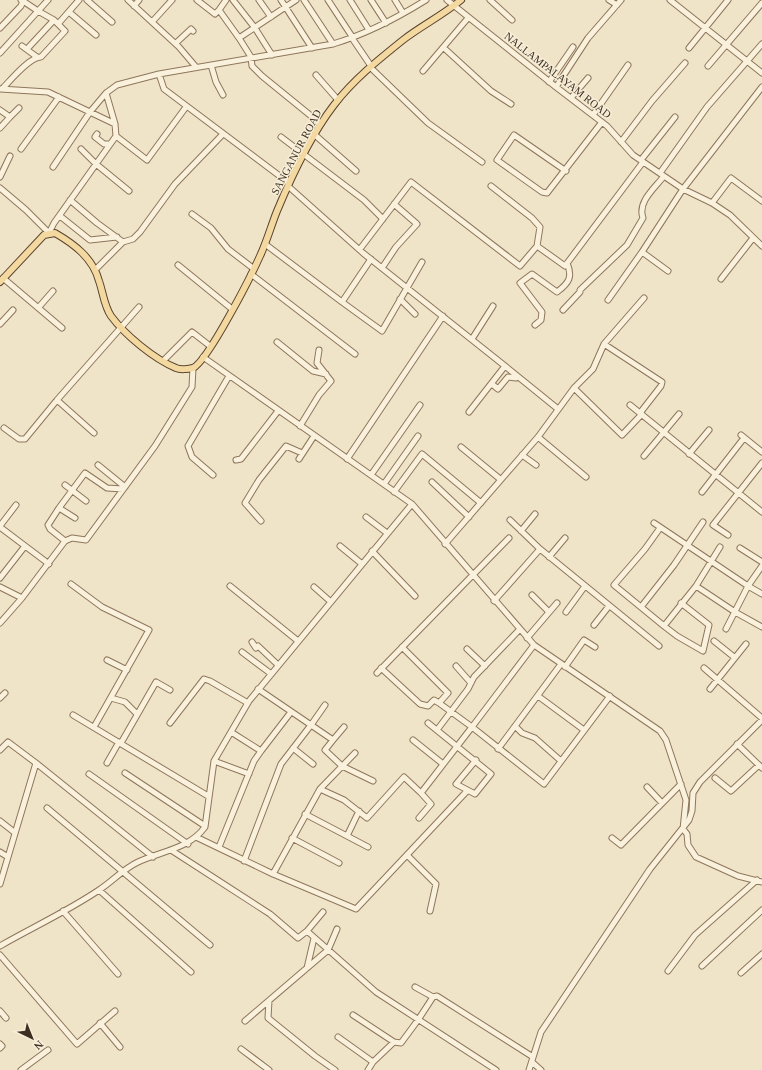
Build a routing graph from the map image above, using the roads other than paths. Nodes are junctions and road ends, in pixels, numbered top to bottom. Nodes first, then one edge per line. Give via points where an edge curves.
1 (22, 0) edge
2 (48, 0) edge
3 (79, 0) edge
4 (86, 0) edge
5 (128, 0) edge
6 (139, 0) edge
7 (172, 0) edge
8 (197, 0) edge
9 (226, 0) edge
10 (234, 0) edge
11 (259, 0) edge
12 (281, 0) edge
13 (296, 0) edge
14 (304, 0) edge
15 (328, 0) edge
16 (350, 0) edge
17 (371, 0) edge
18 (395, 0) edge
19 (426, 0) edge
20 (447, 0) edge
21 (461, 0) edge
22 (490, 0) edge
23 (609, 0) edge
24 (620, 0) edge
25 (670, 0) edge
26 (728, 0) edge
27 (419, 2) edge
28 (762, 3) edge
29 (134, 6) junction
30 (454, 6) junction
31 (617, 6) junction
32 (285, 7) junction
33 (219, 10) junction
34 (38, 11) junction
35 (69, 12) junction
36 (404, 13) junction
37 (271, 17) junction
38 (468, 18) junction
39 (512, 20) dead end
40 (56, 22) junction
41 (112, 22) dead end
42 (152, 22) junction
43 (386, 23) junction
44 (705, 27) junction
45 (0, 28) edge
46 (255, 28) junction
47 (193, 30) dead end
48 (369, 30) junction
49 (96, 35) dead end
50 (239, 38) junction
51 (352, 38) junction
52 (176, 43) junction
53 (334, 44) junction
54 (762, 44) edge
55 (726, 45) junction
56 (573, 47) dead end
57 (312, 48) junction
58 (444, 48) junction
59 (689, 48) dead end
60 (0, 53) edge
61 (272, 55) junction
62 (37, 57) junction
63 (251, 57) junction
64 (747, 62) junction
65 (685, 63) dead end
66 (211, 65) junction
67 (628, 65) dead end
68 (371, 66) junction
69 (708, 66) dead end
70 (196, 67) junction
71 (423, 71) dead end
72 (159, 74) junction
73 (762, 74) edge
74 (316, 75) dead end
75 (588, 78) dead end
76 (549, 82) junction
77 (556, 87) junction
78 (762, 87) edge
79 (1, 89) edge
80 (106, 93) junction
81 (223, 95) dead end
82 (59, 97) junction
83 (571, 98) junction
84 (338, 100) junction
85 (511, 104) dead end
86 (186, 107) junction
87 (19, 108) dead end
88 (0, 110) edge
89 (90, 112) junction
90 (593, 115) junction
91 (10, 117) junction
92 (675, 117) dead end
93 (602, 122) junction
94 (115, 124) junction
95 (321, 124) junction
96 (0, 128) edge
97 (97, 134) dead end
98 (223, 134) junction
99 (315, 135) junction
100 (116, 136) junction
101 (281, 137) dead end
102 (621, 142) junction
103 (110, 144) junction
104 (21, 149) dead end
105 (82, 149) dead end
106 (305, 154) junction
107 (10, 156) dead end
108 (642, 161) junction
109 (482, 162) dead end
110 (96, 164) junction
111 (53, 167) dead end
112 (356, 171) dead end
113 (566, 171) junction
114 (662, 175) junction
115 (0, 177) edge
116 (288, 184) junction
117 (491, 186) dead end
118 (0, 188) edge
119 (683, 189) junction
120 (129, 191) dead end
121 (70, 200) junction
122 (762, 201) edge
123 (712, 203) junction
124 (394, 204) junction
125 (192, 214) dead end
126 (60, 216) junction
127 (383, 219) junction
128 (50, 233) junction
129 (117, 237) junction
130 (753, 238) junction
131 (124, 242) junction
132 (265, 244) junction
133 (537, 246) junction
134 (762, 246) edge
135 (360, 249) junction
136 (642, 252) junction
137 (371, 259) junction
138 (422, 262) dead end
139 (567, 263) junction
140 (178, 266) dead end
141 (382, 268) junction
142 (95, 270) junction
143 (668, 271) dead end
144 (252, 272) junction
145 (721, 279) dead end
146 (2, 280) edge
147 (406, 287) junction
148 (54, 291) dead end
149 (644, 298) dead end
150 (400, 299) junction
151 (608, 300) dead end
152 (342, 302) junction
153 (493, 306) dead end
154 (139, 307) dead end
155 (38, 308) junction
156 (13, 310) dead end
157 (232, 310) junction
158 (563, 310) dead end
159 (415, 314) dead end
160 (443, 316) junction
161 (0, 324) edge
162 (535, 325) dead end
163 (121, 327) junction
164 (62, 328) dead end
165 (472, 339) junction
166 (277, 342) dead end
167 (604, 344) junction
168 (210, 346) junction
169 (319, 350) dead end
170 (354, 354) dead end
171 (203, 357) junction
172 (163, 361) junction
173 (505, 366) junction
174 (193, 368) junction
175 (326, 374) junction
176 (229, 376) junction
177 (516, 378) dead end
178 (492, 384) junction
179 (574, 388) junction
180 (57, 400) junction
181 (420, 405) dead end
182 (630, 405) dead end
183 (558, 409) junction
184 (278, 411) junction
185 (469, 412) dead end
186 (641, 414) junction
187 (679, 414) dead end
188 (300, 426) junction
189 (4, 428) dead end
190 (709, 430) dead end
191 (663, 432) junction
192 (94, 433) dead end
193 (314, 436) junction
194 (418, 436) dead end
195 (538, 437) junction
196 (461, 447) dead end
197 (762, 452) edge
198 (302, 453) junction
199 (690, 454) junction
200 (522, 455) junction
201 (644, 456) dead end
202 (299, 459) dead end
203 (347, 459) junction
204 (236, 460) dead end
205 (762, 463) edge
206 (98, 465) dead end
207 (536, 465) dead end
208 (716, 474) junction
209 (213, 475) dead end
210 (371, 475) junction
211 (586, 477) dead end
212 (500, 479) junction
213 (432, 482) dead end
214 (384, 484) junction
215 (65, 485) dead end
216 (124, 488) junction
217 (72, 490) junction
218 (394, 492) junction
219 (702, 492) dead end
220 (739, 493) junction
221 (86, 501) dead end
222 (481, 503) junction
223 (412, 504) junction
224 (16, 505) dead end
225 (59, 508) junction
226 (762, 512) edge
227 (535, 514) dead end
228 (366, 517) dead end
229 (469, 517) junction
230 (75, 518) dead end
231 (510, 520) dead end
232 (261, 521) dead end
233 (703, 522) dead end
234 (654, 523) dead end
235 (0, 526) edge
236 (660, 528) junction
237 (521, 531) junction
238 (387, 533) junction
239 (728, 535) dead end
240 (509, 538) dead end
241 (565, 538) dead end
242 (65, 541) junction
243 (445, 544) junction
244 (25, 546) junction
245 (340, 546) dead end
246 (687, 546) junction
247 (720, 547) dead end
248 (740, 548) dead end
249 (540, 549) junction
250 (372, 551) junction
251 (549, 557) junction
252 (711, 562) junction
253 (762, 562) edge
254 (49, 564) junction
255 (362, 564) junction
256 (762, 566) edge
257 (472, 574) junction
258 (0, 578) edge
259 (71, 584) dead end
260 (230, 586) dead end
261 (585, 586) junction
262 (696, 586) junction
263 (748, 586) junction
264 (0, 587) edge
265 (314, 587) dead end
266 (762, 594) edge
267 (532, 595) dead end
268 (415, 596) dead end
269 (22, 598) junction
270 (494, 601) junction
271 (331, 602) junction
272 (557, 603) dead end
273 (682, 603) junction
274 (609, 606) junction
275 (641, 607) junction
276 (549, 612) junction
277 (566, 612) dead end
278 (735, 612) junction
279 (0, 623) edge
280 (594, 625) dead end
281 (664, 626) junction
282 (762, 627) edge
283 (726, 629) dead end
284 (520, 630) junction
285 (528, 638) junction
286 (298, 641) junction
287 (714, 641) dead end
288 (252, 642) dead end
289 (746, 644) dead end
290 (534, 645) junction
291 (659, 646) dead end
292 (402, 647) junction
293 (595, 647) dead end
294 (467, 649) dead end
295 (242, 652) dead end
296 (734, 657) junction
297 (107, 660) dead end
298 (277, 664) junction
299 (563, 665) junction
300 (456, 666) dead end
301 (485, 666) junction
302 (381, 668) junction
303 (704, 668) dead end
304 (127, 670) junction
305 (270, 673) junction
306 (376, 673) dead end
307 (717, 680) junction
308 (471, 683) junction
309 (258, 689) junction
310 (710, 689) dead end
311 (170, 690) dead end
312 (5, 693) dead end
313 (538, 696) junction
314 (610, 696) junction
315 (0, 698) edge
316 (111, 698) junction
317 (248, 703) junction
318 (439, 703) junction
319 (324, 705) dead end
320 (291, 712) junction
321 (451, 712) junction
322 (137, 714) junction
323 (73, 715) dead end
324 (762, 718) edge
325 (170, 723) dead end
326 (428, 723) dead end
327 (311, 725) junction
328 (515, 726) junction
329 (94, 727) junction
330 (344, 727) dead end
331 (472, 727) junction
332 (437, 730) junction
333 (584, 730) junction
334 (231, 732) junction
335 (333, 740) junction
336 (413, 740) dead end
337 (120, 742) junction
338 (737, 744) junction
339 (457, 746) junction
340 (293, 748) junction
341 (498, 749) junction
342 (0, 750) edge
343 (261, 751) junction
344 (355, 753) dead end
345 (476, 760) junction
346 (214, 761) junction
347 (561, 761) junction
348 (36, 763) junction
349 (107, 763) dead end
350 (313, 764) dead end
351 (443, 764) junction
352 (342, 766) junction
353 (760, 767) edge
354 (125, 773) dead end
355 (89, 774) dead end
356 (249, 774) junction
357 (715, 778) dead end
358 (373, 781) dead end
359 (681, 784) junction
360 (647, 787) dead end
361 (320, 789) junction
362 (467, 791) junction
363 (420, 793) junction
364 (208, 796) junction
365 (662, 803) junction
366 (47, 808) dead end
367 (359, 811) junction
368 (305, 814) junction
369 (419, 818) dead end
370 (0, 821) edge
371 (206, 826) junction
372 (683, 829) junction
373 (14, 832) junction
374 (347, 836) junction
375 (196, 837) junction
376 (292, 838) junction
377 (612, 838) dead end
378 (188, 844) junction
379 (218, 847) junction
380 (368, 847) dead end
381 (170, 850) junction
382 (0, 852) edge
383 (408, 855) junction
384 (8, 857) junction
385 (153, 857) junction
386 (244, 860) junction
387 (339, 863) dead end
388 (123, 870) junction
389 (273, 874) junction
390 (759, 881) edge
391 (0, 884) edge
392 (100, 890) junction
393 (762, 910) edge
394 (63, 911) junction
395 (430, 911) dead end
396 (324, 912) dead end
397 (337, 929) dead end
398 (307, 931) junction
399 (314, 938) junction
400 (210, 945) dead end
401 (0, 946) edge
402 (328, 950) junction
403 (762, 954) edge
404 (0, 955) edge
405 (702, 966) dead end
406 (306, 968) junction
407 (668, 971) dead end
408 (191, 972) dead end
409 (741, 973) dead end
410 (118, 974) dead end
411 (416, 986) dead end
412 (433, 997) junction
413 (269, 1001) junction
414 (0, 1011) edge
415 (114, 1011) dead end
416 (353, 1015) dead end
417 (6, 1018) dead end
418 (418, 1020) junction
419 (245, 1021) dead end
420 (100, 1023) junction
421 (338, 1036) dead end
422 (394, 1042) junction
423 (0, 1044) edge
424 (120, 1047) dead end
425 (0, 1048) edge
426 (241, 1049) dead end
427 (48, 1050) dead end
428 (532, 1060) junction
429 (373, 1062) junction
430 (21, 1070) edge
431 (269, 1070) edge
432 (335, 1070) edge
433 (368, 1070) edge
434 (496, 1070) edge
435 (529, 1070) edge
436 (541, 1070) edge

1 - 34 street
1 - 45 street
2 - 34 street
3 - 35 street
4 - 41 street
5 - 29 street
6 - 29 street
7 - 42 street
8 - 33 street via 215,14
9 - 33 street
10 - 46 street
11 - 37 street
12 - 32 street
13 - 32 street
14 - 53 street
15 - 51 street
16 - 48 street
17 - 43 street
18 - 36 street
19 - 27 street
20 - 30 street, NALLAMPALAYAM ROAD
21 - 30 main road, SANGANUR ROAD
22 - 39 street
23 - 31 street
24 - 31 street
25 - 44 street
26 - 44 street
27 - 36 street
28 - 55 street
29 - 42 street
30 - 38 street, NALLAMPALAYAM ROAD
30 - 68 main road, SANGANUR ROAD
31 - 77 street via 588,38
32 - 37 street
32 - 57 street
33 - 50 street
34 - 40 street
34 - 60 street
35 - 40 street
35 - 49 street
36 - 43 street
37 - 46 street
38 - 58 street
38 - 76 street, NALLAMPALAYAM ROAD
40 - 62 street via 65,31 40,57
40 - 62 street via 25,47
42 - 52 street
43 - 48 street
44 - 55 street
44 - 59 street
46 - 50 street
46 - 61 street
47 - 52 street via 191,29
48 - 51 street
50 - 63 street
51 - 53 street
51 - 68 street
52 - 70 street
53 - 57 street
54 - 64 street
55 - 64 street
55 - 69 street
56 - 76 street
57 - 61 street
58 - 71 street
58 - 85 street via 491,91
61 - 63 street
62 - 79 street
63 - 66 street
63 - 95 street via 252,66 262,76
64 - 73 street
64 - 114 street via 707,107
65 - 102 street
66 - 70 street
66 - 81 street
67 - 90 street
68 - 84 main road, SANGANUR ROAD
68 - 109 street via 428,123
70 - 72 street
72 - 80 street via 117,85
72 - 86 street via 164,89
74 - 84 street
75 - 83 street
76 - 77 street, NALLAMPALAYAM ROAD
77 - 83 street, NALLAMPALAYAM ROAD
78 - 119 street
79 - 82 street via 36,90
80 - 89 street
80 - 94 street
82 - 89 street
82 - 104 street
83 - 90 street, NALLAMPALAYAM ROAD
84 - 95 main road, SANGANUR ROAD
86 - 98 street
86 - 100 street via 147,160
87 - 91 street
88 - 91 street
89 - 94 street
89 - 111 street
90 - 93 street, NALLAMPALAYAM ROAD
91 - 96 street
92 - 108 street
93 - 102 street, NALLAMPALAYAM ROAD
93 - 113 street
94 - 100 street
95 - 99 main road, SANGANUR ROAD
97 - 103 street via 95,137 104,144
98 - 116 street
98 - 131 street via 175,184 140,232
99 - 106 main road, SANGANUR ROAD
99 - 112 street
100 - 103 street
101 - 106 street
102 - 108 street, NALLAMPALAYAM ROAD
103 - 110 street
105 - 110 street
106 - 116 main road, SANGANUR ROAD
106 - 127 street via 364,200
107 - 115 street
108 - 114 street, NALLAMPALAYAM ROAD
108 - 139 street
110 - 120 street
110 - 121 street
113 - 113 street via 547,193 497,160 514,135
114 - 119 street, NALLAMPALAYAM ROAD
114 - 158 street via 642,204 640,210 643,218 627,245
116 - 132 main road, SANGANUR ROAD
116 - 135 street
117 - 133 street via 540,227
118 - 128 street
119 - 123 street, NALLAMPALAYAM ROAD
119 - 136 street
121 - 126 street
121 - 129 street via 97,224
122 - 123 street via 731,178
123 - 130 street, NALLAMPALAYAM ROAD via 730,215
124 - 127 street
124 - 133 street via 411,182 520,266
124 - 141 street via 417,224 396,247
125 - 144 street via 211,228
126 - 128 street
126 - 129 street via 90,240
127 - 135 street
128 - 142 main road via 55,233 84,254
128 - 146 main road via 44,235
129 - 131 street
130 - 134 street, NALLAMPALAYAM ROAD
130 - 145 street
131 - 142 street
132 - 144 main road, SANGANUR ROAD
132 - 152 street
133 - 139 street via 565,266
135 - 137 street
136 - 143 street
136 - 151 street
137 - 141 street
137 - 152 street
138 - 147 street
139 - 162 street via 571,273 570,279 557,292 532,274 520,283 542,312 541,320
140 - 157 street
141 - 147 street
142 - 163 main road via 108,310
144 - 157 main road, SANGANUR ROAD
144 - 170 street
146 - 155 street
147 - 150 street
147 - 160 street
148 - 155 street
149 - 167 street
150 - 152 street via 382,331
150 - 159 street
153 - 165 street
154 - 163 street
155 - 164 street
156 - 161 street
157 - 168 main road, SANGANUR ROAD
160 - 165 street
160 - 203 street
163 - 172 main road via 151,354
163 - 180 street
165 - 173 street
166 - 175 street via 313,371
167 - 179 street via 593,369
167 - 186 street via 662,382
168 - 171 main road, SANGANUR ROAD
168 - 172 street via 192,332
169 - 175 street via 317,363
171 - 174 main road, SANGANUR ROAD
171 - 176 street
172 - 174 main road via 178,369
173 - 178 street
173 - 183 street
174 - 216 street via 192,388 155,446
175 - 188 street via 331,381
176 - 184 street
176 - 209 street via 188,446 192,457
177 - 178 street via 508,377 498,389
178 - 185 street
179 - 183 street
179 - 186 street via 622,435
180 - 189 street via 25,439 19,439
180 - 192 street
181 - 210 street
182 - 186 street
183 - 195 street
184 - 188 street
184 - 204 street via 241,459
186 - 191 street
187 - 191 street
188 - 193 street
190 - 199 street
191 - 199 street
191 - 201 street
193 - 198 street
193 - 203 street
194 - 214 street
195 - 200 street
195 - 211 street
196 - 212 street
197 - 208 street via 742,436
198 - 202 street
198 - 232 street via 286,446 248,497 245,503
199 - 208 street
200 - 207 street
200 - 212 street
203 - 210 street
205 - 220 street
206 - 216 street
208 - 219 street
208 - 220 street
210 - 214 street
212 - 222 street
213 - 229 street
214 - 218 street
215 - 217 street
216 - 217 street via 107,488 85,473
216 - 242 street via 86,540 72,538
217 - 221 street
217 - 225 street
218 - 222 street via 422,454
218 - 223 street
220 - 226 street
220 - 239 street via 713,525
222 - 229 street
223 - 238 street
223 - 243 street
224 - 235 street
225 - 230 street
225 - 242 street via 48,525
227 - 237 street
228 - 238 street
229 - 243 street
231 - 237 street
233 - 246 street
234 - 236 street
235 - 244 street
236 - 246 street
236 - 275 street via 614,585
237 - 249 street
238 - 250 street
240 - 257 street
241 - 251 street
242 - 254 street
243 - 257 street
244 - 254 street
244 - 258 street
245 - 255 street
246 - 252 street
246 - 275 street
247 - 252 street
248 - 253 street
249 - 251 street
249 - 270 street
250 - 255 street
250 - 268 street
251 - 261 street
252 - 262 street
252 - 263 street
254 - 269 street
255 - 271 street
256 - 263 street
257 - 270 street
257 - 292 street
259 - 304 street via 102,607 149,630
260 - 286 street
261 - 274 street
261 - 277 street
262 - 273 street
262 - 278 street
263 - 266 street
263 - 278 street
264 - 269 street
265 - 271 street
267 - 276 street
269 - 279 street
270 - 284 street
271 - 286 street
272 - 276 street
273 - 281 street
273 - 281 street via 709,625 703,651
274 - 280 street
274 - 291 street
275 - 281 street
276 - 285 street
278 - 282 street
278 - 283 street
284 - 285 street
284 - 301 street
285 - 290 street
286 - 298 street
287 - 296 street
288 - 298 street
289 - 296 street
290 - 299 street
290 - 331 street
292 - 302 street
292 - 318 street via 448,693
293 - 299 street via 584,640
294 - 301 street
295 - 305 street
296 - 307 street
297 - 304 street
298 - 305 street
299 - 313 street
299 - 314 street
300 - 308 street
301 - 308 street
302 - 306 street
302 - 318 street via 420,704 428,706 434,700
303 - 307 street
304 - 316 street
305 - 309 street
307 - 310 street
307 - 324 street
308 - 321 street
309 - 317 street
309 - 320 street
311 - 322 street via 156,682
312 - 315 street
313 - 328 street
313 - 333 street
314 - 333 street
314 - 359 street via 660,731 666,740
316 - 322 street via 125,702
316 - 329 street
317 - 325 street via 204,679
317 - 334 street
318 - 321 street
319 - 327 street
320 - 327 street
320 - 343 street
321 - 331 street
321 - 332 street
322 - 337 street
323 - 329 street
324 - 338 street
326 - 332 street
327 - 335 street
327 - 340 street
328 - 341 street
328 - 347 street via 522,733 535,738
329 - 337 street
330 - 335 street
331 - 339 street
331 - 341 street
332 - 339 street
333 - 347 street
334 - 343 street
334 - 346 street
335 - 352 street via 325,750
336 - 351 street
337 - 349 street
337 - 364 street
338 - 353 street
338 - 372 street via 700,782 693,793 692,811
339 - 345 street
339 - 351 street
340 - 350 street
340 - 386 street via 281,764
341 - 347 street via 544,784
342 - 348 street via 8,742
343 - 356 street
344 - 352 street
345 - 362 street via 456,784
345 - 362 street via 492,774 475,794
346 - 356 street
346 - 364 street
348 - 373 street
348 - 385 street
351 - 363 street
352 - 358 street
352 - 361 street
353 - 357 street via 731,791
354 - 371 street
355 - 378 street
356 - 379 street
359 - 365 street
359 - 372 street via 686,800
360 - 365 street
361 - 367 street via 344,800
361 - 368 street
362 - 383 street
363 - 367 street via 404,777 367,818
363 - 369 street via 431,804
364 - 371 street
365 - 377 street via 621,845
366 - 388 street
367 - 374 street
368 - 374 street
368 - 376 street
370 - 373 street
371 - 375 street
372 - 390 street via 687,834 688,846 696,857 738,876
372 - 428 street via 650,868 541,1032
373 - 384 street
374 - 380 street
375 - 378 street
375 - 379 street
376 - 387 street
376 - 389 street
378 - 381 street
379 - 386 street
381 - 385 street
381 - 398 street via 270,914 298,938
382 - 384 street
383 - 389 street via 356,909
383 - 395 street via 436,884
384 - 391 street
385 - 388 street
386 - 389 street
388 - 392 street
388 - 400 street
390 - 407 street via 695,935
392 - 394 street
392 - 408 street
393 - 405 street
394 - 401 street
394 - 410 street
396 - 398 street
397 - 402 street
398 - 399 street
399 - 402 street
399 - 406 street
402 - 406 street
402 - 418 street via 376,992
403 - 409 street
404 - 420 street via 77,1044
406 - 413 street
411 - 412 street
412 - 418 street
412 - 428 street via 436,996 454,1006
413 - 419 street
413 - 432 street via 268,1018
414 - 417 street
415 - 420 street
416 - 422 street
418 - 422 street via 403,1041
418 - 434 street
420 - 424 street
421 - 429 street
422 - 429 street
423 - 425 street
426 - 431 street
427 - 430 street
428 - 435 street
428 - 436 street
429 - 433 street

